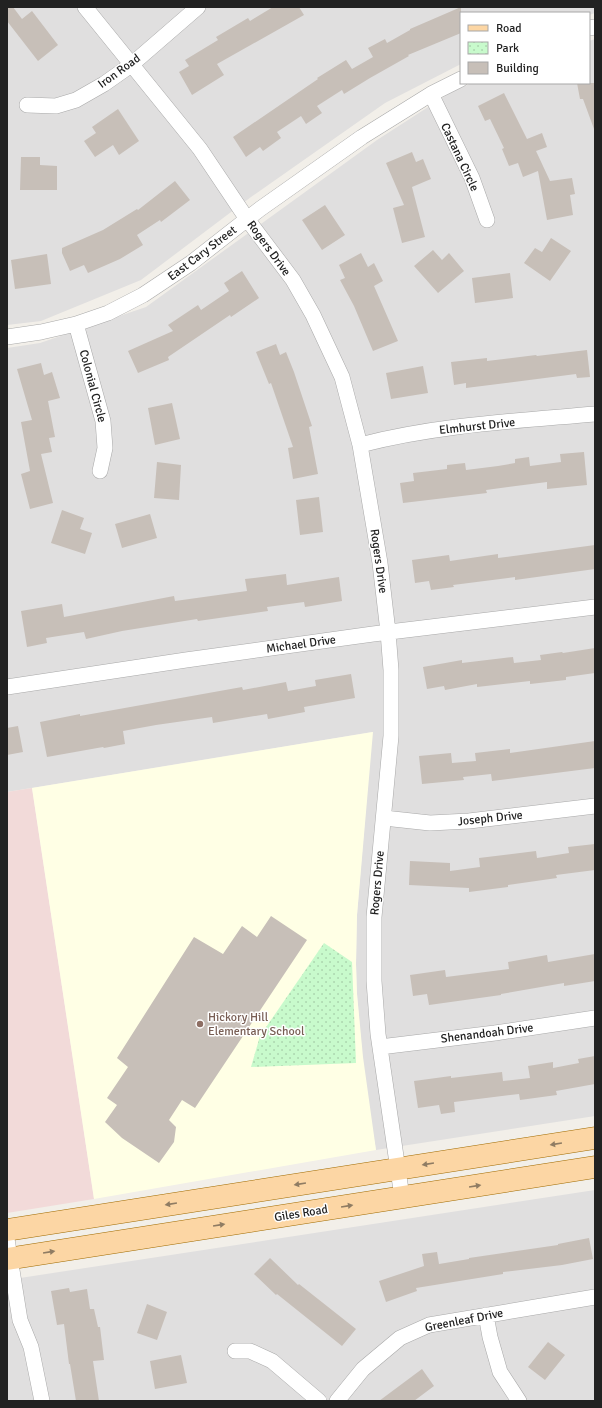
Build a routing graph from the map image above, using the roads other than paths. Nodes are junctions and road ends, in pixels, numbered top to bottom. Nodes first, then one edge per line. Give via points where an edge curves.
1 (85, 7) edge
2 (198, 7) edge
3 (131, 65) junction
4 (460, 80) edge
5 (431, 94) junction
6 (28, 105) dead end
7 (248, 219) junction
8 (487, 220) dead end
9 (76, 324) junction
10 (7, 337) edge
11 (595, 414) edge
12 (360, 445) junction
13 (100, 471) dead end
14 (595, 607) edge
15 (388, 632) junction
16 (7, 687) edge
17 (595, 806) edge
18 (384, 818) junction
19 (595, 1018) edge
20 (380, 1047) junction
21 (595, 1138) edge
22 (595, 1167) edge
23 (398, 1169) junction
24 (402, 1197) junction
25 (7, 1230) edge
26 (8, 1252) edge
27 (595, 1297) edge
28 (486, 1315) junction
29 (235, 1351) dead end
30 (42, 1401) edge
31 (319, 1401) edge
32 (337, 1401) edge
33 (519, 1401) edge

1 - 3 street, Rogers Drive
2 - 3 street, Iron Road
3 - 6 street, Iron Road via 76,100 56,106
3 - 7 street, Rogers Drive via 200,149
4 - 5 street, East Cary Street
5 - 7 street, East Cary Street via 362,137
5 - 8 street, Castana Circle via 472,178
7 - 9 street, East Cary Street via 191,264 143,295 108,313
7 - 12 street, Rogers Drive via 293,280 313,315 342,377
9 - 10 street, East Cary Street
9 - 13 street, Colonial Circle via 103,421 105,448
11 - 12 street, Elmhurst Drive via 442,429
12 - 15 street, Rogers Drive via 380,563
14 - 15 street, Michael Drive
15 - 16 street, Michael Drive
15 - 18 street, Rogers Drive via 391,736
17 - 18 street, Joseph Drive via 469,821 430,822
18 - 20 street, Rogers Drive via 374,917 374,980
19 - 20 street, Shenandoah Drive
20 - 23 street, Rogers Drive
21 -> 23 main road
24 -> 22 main road, Giles Road
23 - 24 street, Rogers Drive
23 -> 25 main road
26 -> 24 main road, Giles Road
26 - 30 street via 20,1320 31,1347
27 - 28 street, Greenleaf Drive
28 - 32 street, Greenleaf Drive via 429,1325 400,1338 363,1369
28 - 33 street via 500,1372
29 - 31 street via 250,1351 272,1361

